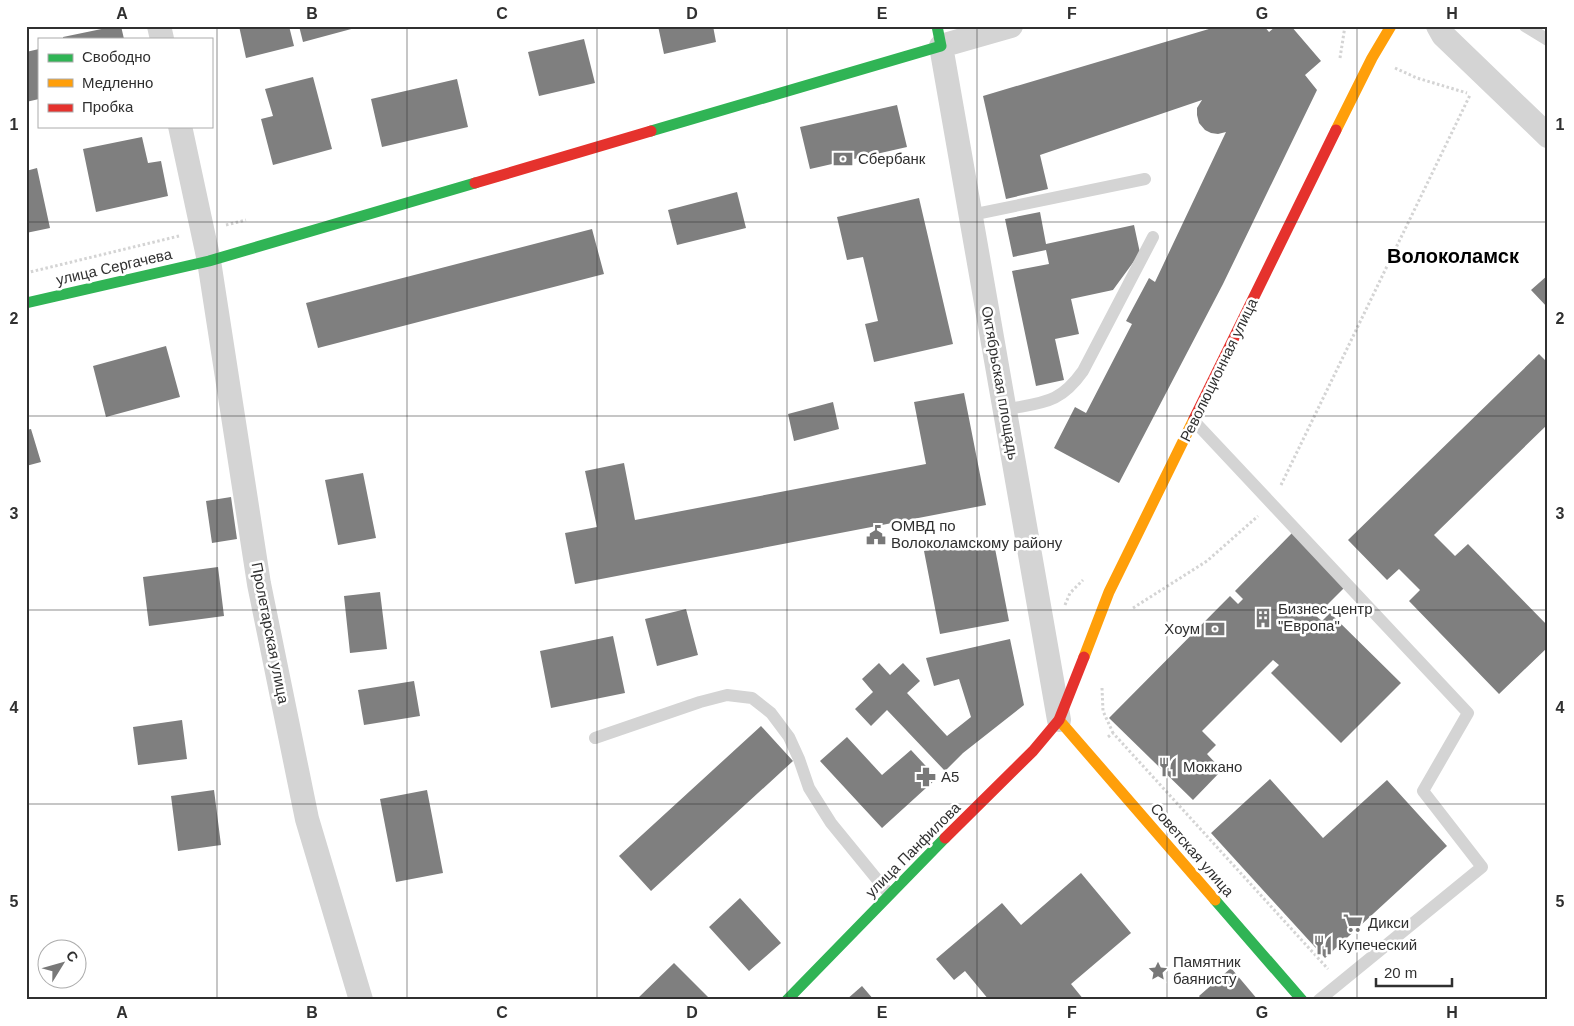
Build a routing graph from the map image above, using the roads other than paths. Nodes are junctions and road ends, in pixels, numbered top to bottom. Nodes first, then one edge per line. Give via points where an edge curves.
1 (1011, 26) edge
2 (1391, 26) edge
3 (1438, 26) edge
4 (1525, 26) edge
5 (939, 36) edge
6 (1548, 40) edge
7 (180, 128) edge
8 (1547, 131) edge
9 (1145, 179) dead end
10 (971, 215) junction
11 (1153, 237) dead end
12 (209, 261) junction
13 (26, 303) edge
14 (1004, 410) junction
15 (1194, 421) junction
16 (1059, 720) junction
17 (595, 738) dead end
18 (889, 894) junction
19 (361, 1000) edge
20 (788, 1000) edge
21 (1302, 1000) edge
22 (1320, 1000) edge

1 - 5 street
2 - 15 main road, Революционная улица via 1372,58
3 - 8 street via 1443,35
4 - 6 lane
5 - 10 street, Октябрьская площадь
5 - 12 main road, улица Сергачева
7 - 12 street, Пролетарская улица
9 - 10 lane
10 - 14 street, Октябрьская площадь
11 - 14 lane via 1075,382 1053,400
12 - 13 main road, улица Сергачева
12 - 19 street, Пролетарская улица via 259,584 307,819
14 - 16 street, Октябрьская площадь
15 - 16 main road, Революционная улица via 1109,592
15 - 22 lane via 1468,713 1423,791 1482,867
16 - 18 main road, улица Панфилова via 1033,751
16 - 21 main road, Советская улица
17 - 18 lane via 727,695 752,698 771,713 789,737 809,788 831,823
18 - 20 main road, улица Панфилова

